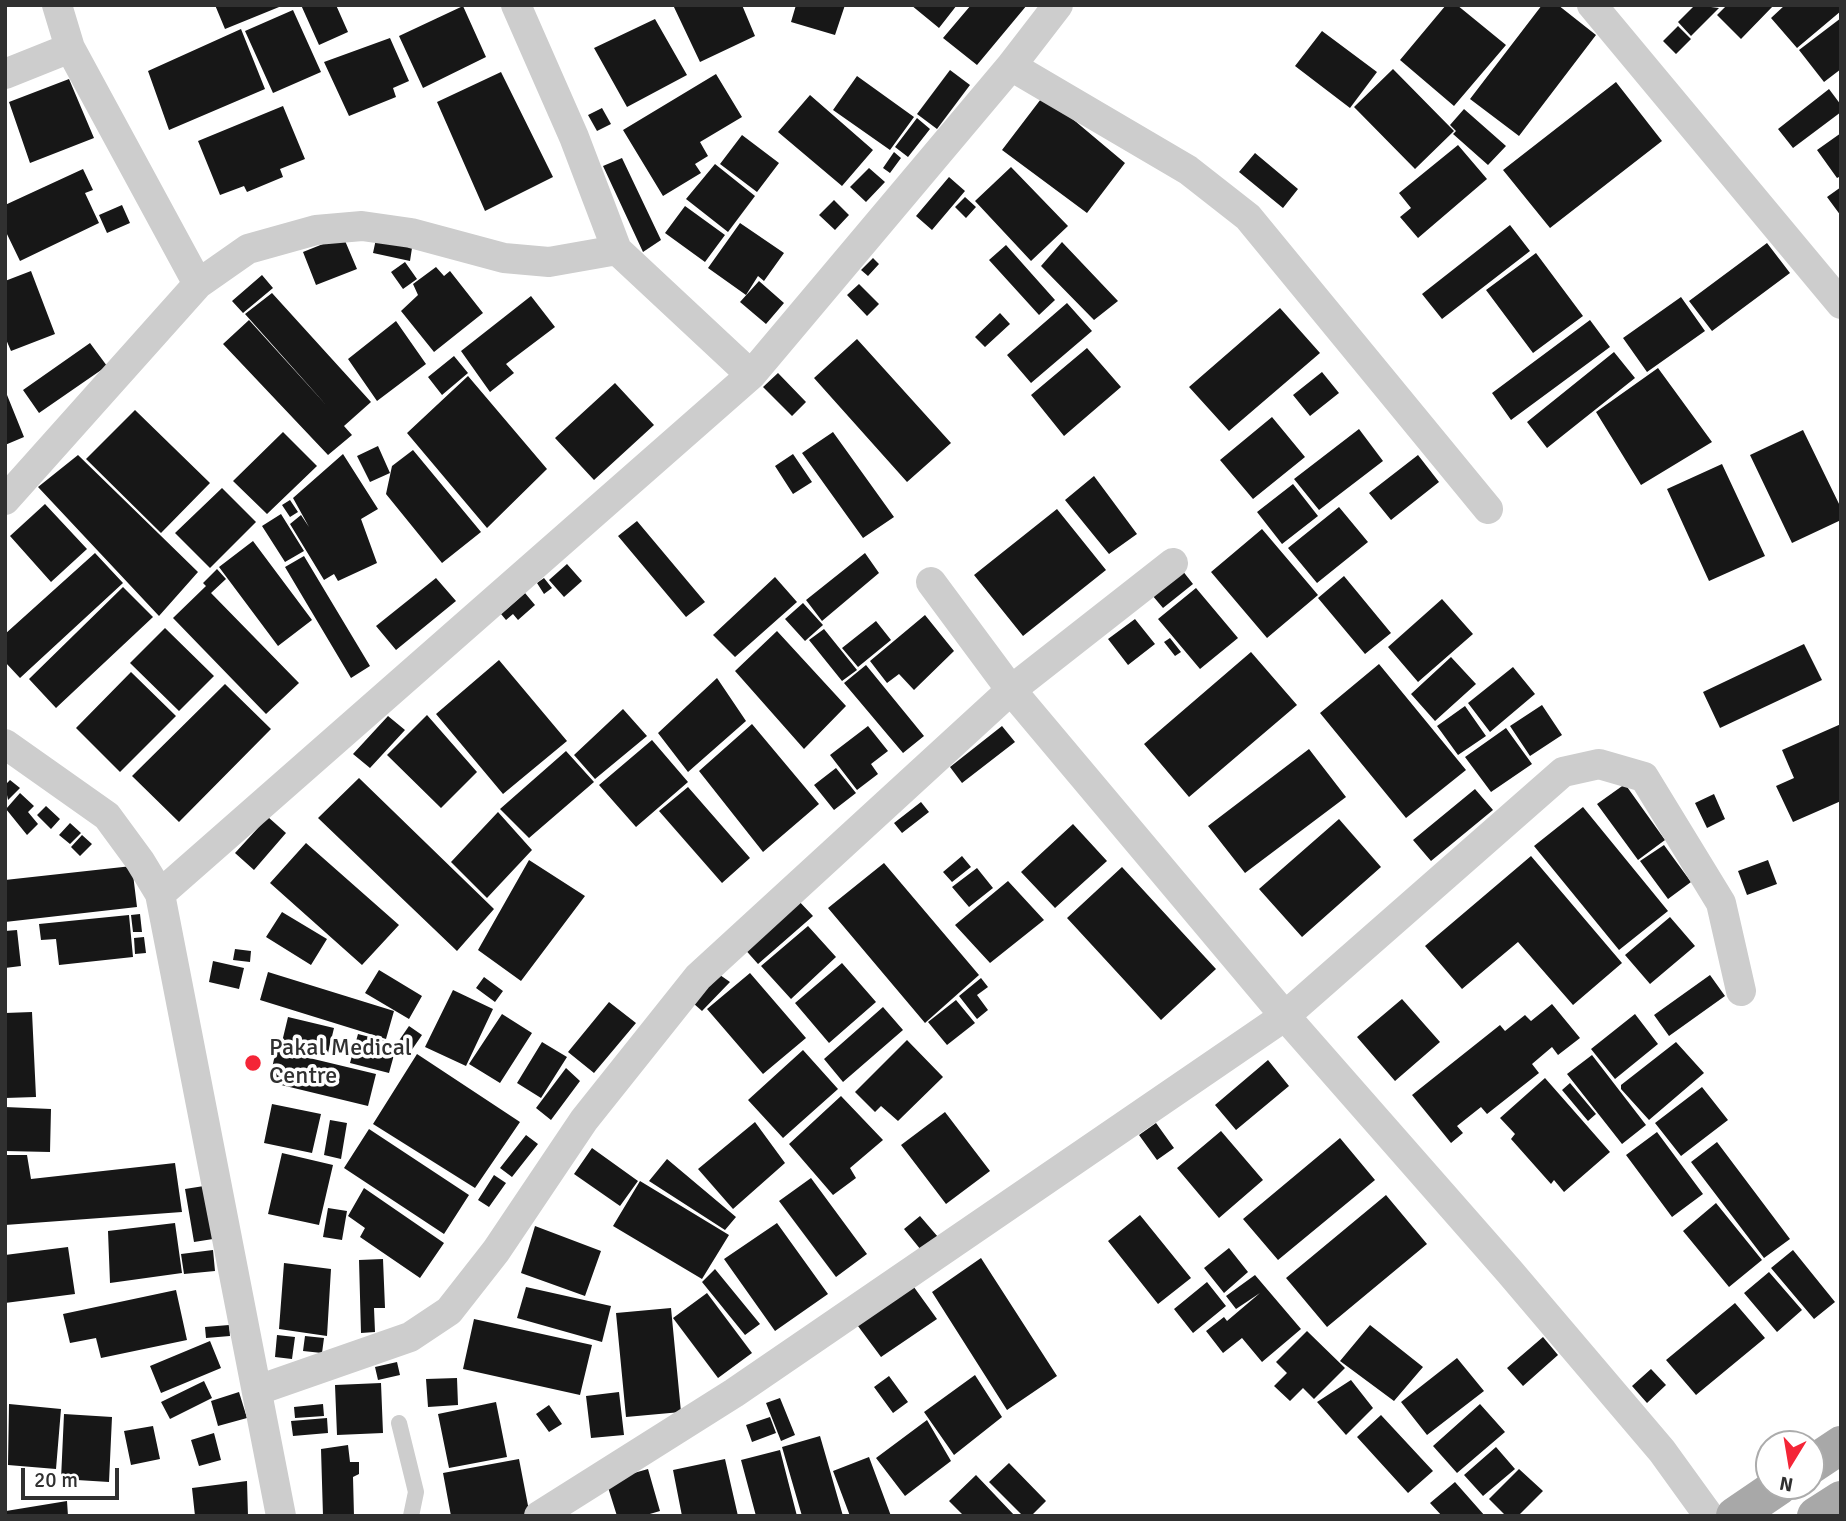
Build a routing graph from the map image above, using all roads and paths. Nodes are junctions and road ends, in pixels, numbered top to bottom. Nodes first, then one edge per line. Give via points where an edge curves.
1 (57, 5) edge
2 (516, 5) edge
3 (1058, 5) edge
4 (1592, 5) edge
5 (70, 48) junction
6 (1011, 66) junction
7 (5, 74) edge
8 (617, 250) junction
9 (198, 284) junction
10 (1841, 304) edge
11 (751, 375) junction
12 (5, 500) edge
13 (1488, 509) dead end
14 (1173, 563) dead end
15 (931, 582) dead end
16 (1011, 690) junction
17 (5, 744) edge
18 (160, 894) junction
19 (1741, 991) dead end
20 (1285, 1016) junction
21 (258, 1390) junction
22 (399, 1423) dead end
23 (1841, 1445) edge
24 (1825, 1456) edge
25 (1758, 1500) edge
26 (1841, 1500) edge
27 (281, 1516) edge
28 (411, 1516) edge
29 (539, 1516) edge
30 (1709, 1516) edge
31 (1735, 1516) edge
32 (1816, 1516) edge

1 - 5 street
2 - 8 street via 574,136
3 - 6 street
4 - 10 street
5 - 7 street
5 - 9 street
6 - 11 street
6 - 13 street via 1188,170 1248,217
8 - 9 street via 549,262 503,258 411,233 362,226 316,230 248,249
8 - 11 street
9 - 12 street
11 - 18 street
14 - 16 street
15 - 16 street
16 - 20 street
16 - 21 street via 698,977 583,1120 496,1251 449,1311 410,1338
17 - 18 street via 107,816
18 - 21 street
19 - 20 street via 1721,903 1644,777 1599,764 1563,772
20 - 29 street via 734,1393
20 - 30 street via 1653,1440
21 - 27 street
22 - 28 lane via 416,1492
23 - 24 main road
25 - 31 main road
26 - 32 main road

